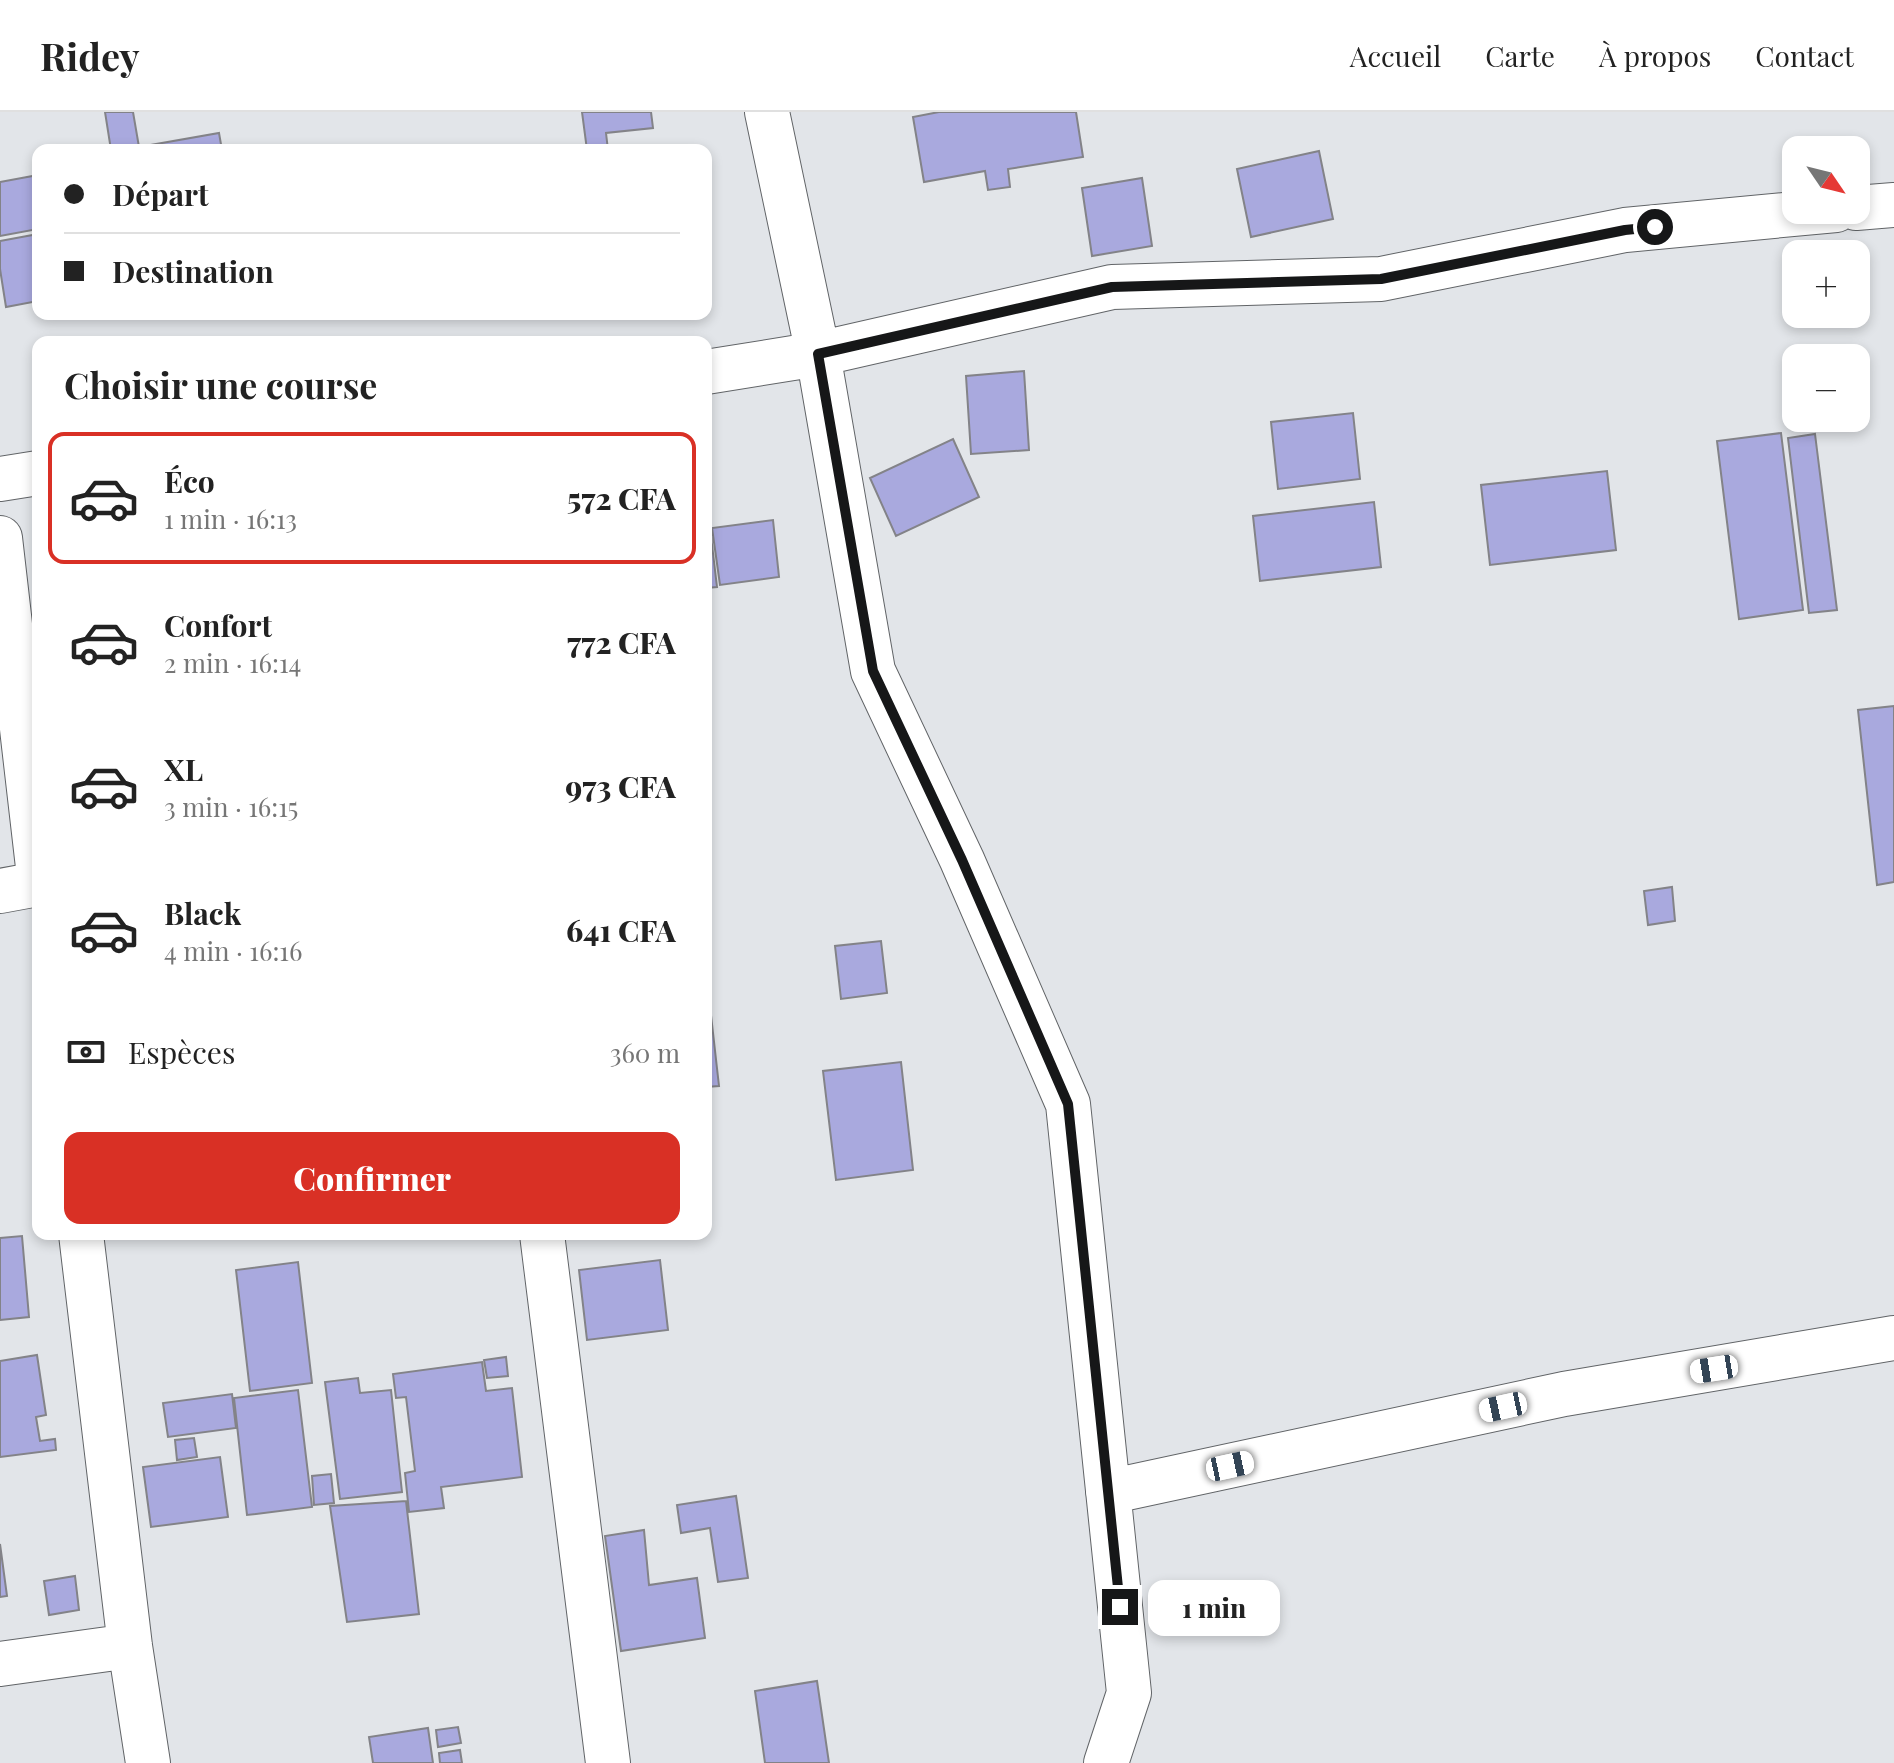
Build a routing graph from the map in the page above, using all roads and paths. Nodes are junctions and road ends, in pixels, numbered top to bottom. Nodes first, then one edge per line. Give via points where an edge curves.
1 (767, 112) edge
2 (1894, 205) edge
3 (1870, 207) edge
4 (1782, 215) edge
5 (818, 354) junction
6 (712, 371) edge
7 (32, 474) edge
8 (0, 479) edge
9 (0, 538) edge
10 (32, 815) edge
11 (32, 885) edge
12 (0, 891) edge
13 (82, 1240) edge
14 (543, 1240) edge
15 (1894, 1338) edge
16 (1108, 1492) junction
17 (130, 1646) junction
18 (0, 1664) edge
19 (148, 1763) edge
20 (608, 1763) edge
21 (1106, 1763) edge

1 - 5 street
2 - 3 street
4 - 5 street via 1625,230 1381,279 1112,287
5 - 6 street
5 - 16 street via 873,671 1068,1104
7 - 8 street
9 - 10 street
11 - 12 street
13 - 17 street
14 - 20 street
15 - 16 street via 1564,1394
16 - 21 street via 1129,1693
17 - 18 street
17 - 19 street

